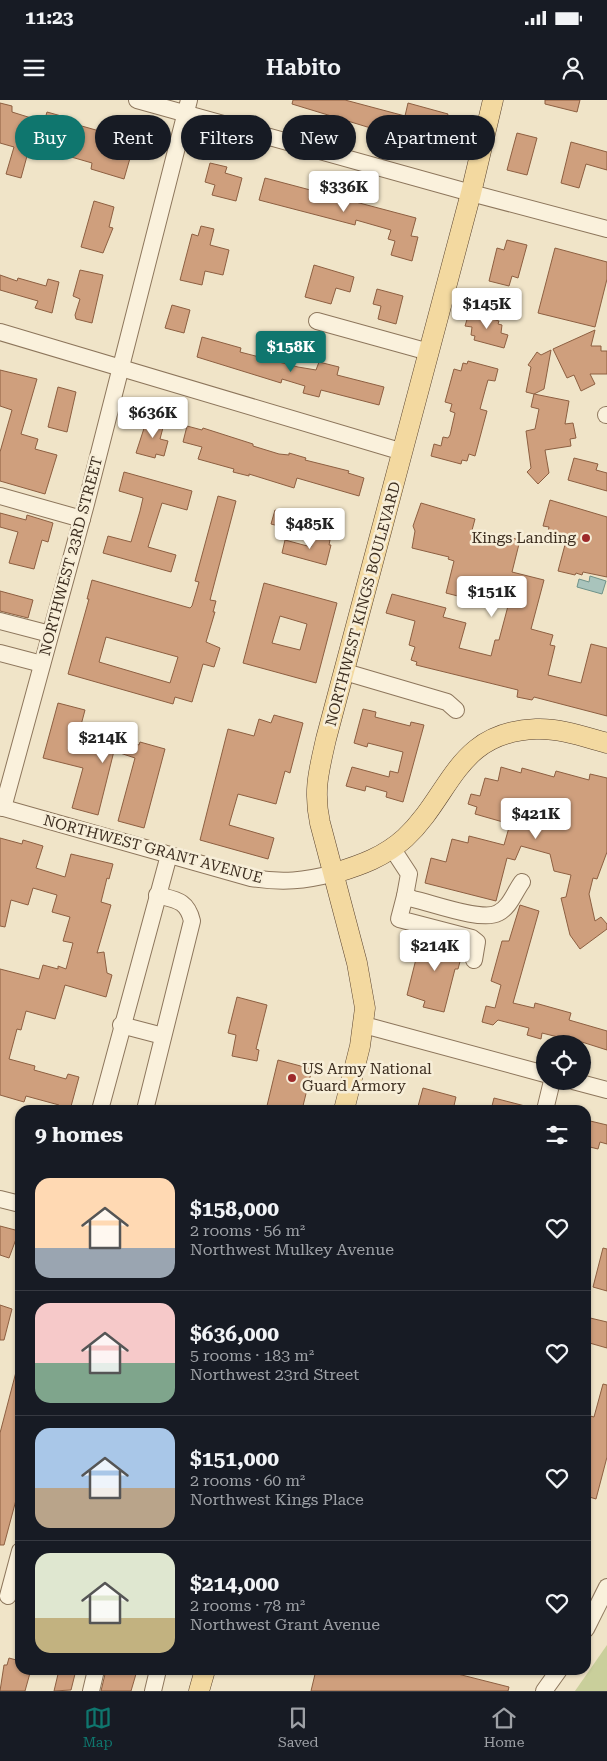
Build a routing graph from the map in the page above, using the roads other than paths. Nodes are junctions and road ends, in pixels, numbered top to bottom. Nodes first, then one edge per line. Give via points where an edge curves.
1 (137, 100) edge
2 (493, 100) edge
3 (187, 107) edge
4 (471, 194) junction
5 (607, 229) edge
6 (317, 322) dead end
7 (0, 332) edge
8 (429, 352) junction
9 (120, 368) junction
10 (403, 452) junction
11 (0, 496) edge
12 (82, 519) junction
13 (0, 621) edge
14 (50, 634) junction
15 (0, 653) edge
16 (42, 664) junction
17 (345, 672) junction
18 (456, 710) dead end
19 (607, 743) edge
20 (2, 808) edge
21 (392, 848) junction
22 (169, 855) junction
23 (334, 874) junction
24 (522, 882) dead end
25 (157, 895) junction
26 (405, 896) junction
27 (474, 960) dead end
28 (122, 1025) junction
29 (364, 1025) junction
30 (163, 1036) junction
31 (536, 1072) edge
32 (591, 1086) edge
33 (550, 1090) edge
34 (607, 1090) edge
35 (101, 1105) edge
36 (146, 1105) edge
37 (345, 1105) edge
38 (546, 1105) edge
39 (0, 1198) edge
40 (15, 1202) edge
41 (15, 1571) edge
42 (607, 1587) edge
43 (9, 1596) edge
44 (597, 1610) edge
45 (95, 1675) edge
46 (157, 1675) edge
47 (203, 1675) edge
48 (555, 1675) edge
49 (91, 1691) edge
50 (153, 1691) edge
51 (199, 1691) edge
52 (544, 1691) edge

1 - 3 street
2 - 4 main road, NORTHWEST KINGS BOULEVARD
3 - 4 street
3 - 9 street, NORTHWEST 23RD STREET
4 - 5 street
4 - 8 main road, NORTHWEST KINGS BOULEVARD
6 - 8 street
7 - 9 street
8 - 10 main road, NORTHWEST KINGS BOULEVARD
9 - 10 street
9 - 12 street, NORTHWEST 23RD STREET
10 - 17 main road, NORTHWEST KINGS BOULEVARD
11 - 12 street
12 - 14 street, NORTHWEST 23RD STREET
13 - 14 street
14 - 16 street, NORTHWEST 23RD STREET
15 - 16 street
16 - 20 street, NORTHWEST 23RD STREET
17 - 18 street via 447,702
17 - 23 main road, NORTHWEST KINGS BOULEVARD via 326,739 315,802
19 - 21 main road, NORTHWEST GRANT AVENUE via 537,728 515,731 484,744 456,768 426,814
20 - 22 street, NORTHWEST GRANT AVENUE
21 - 23 main road, NORTHWEST GRANT AVENUE via 370,862
21 - 26 street via 409,874
22 - 23 street, NORTHWEST GRANT AVENUE via 251,878 274,881 303,881
22 - 25 street
23 - 29 main road, NORTHWEST KINGS BOULEVARD via 363,993
24 - 26 street via 511,901 498,914 482,916
25 - 28 street
25 - 30 street via 179,901 189,909 192,921
26 - 27 street via 399,918 472,938 478,942
28 - 30 street
28 - 35 street
29 - 31 street
29 - 37 main road, NORTHWEST KINGS BOULEVARD
30 - 36 street
32 - 34 street
33 - 38 street
39 - 40 street
41 - 43 street
42 - 44 street
45 - 49 street
46 - 50 street
47 - 51 main road
48 - 52 street

